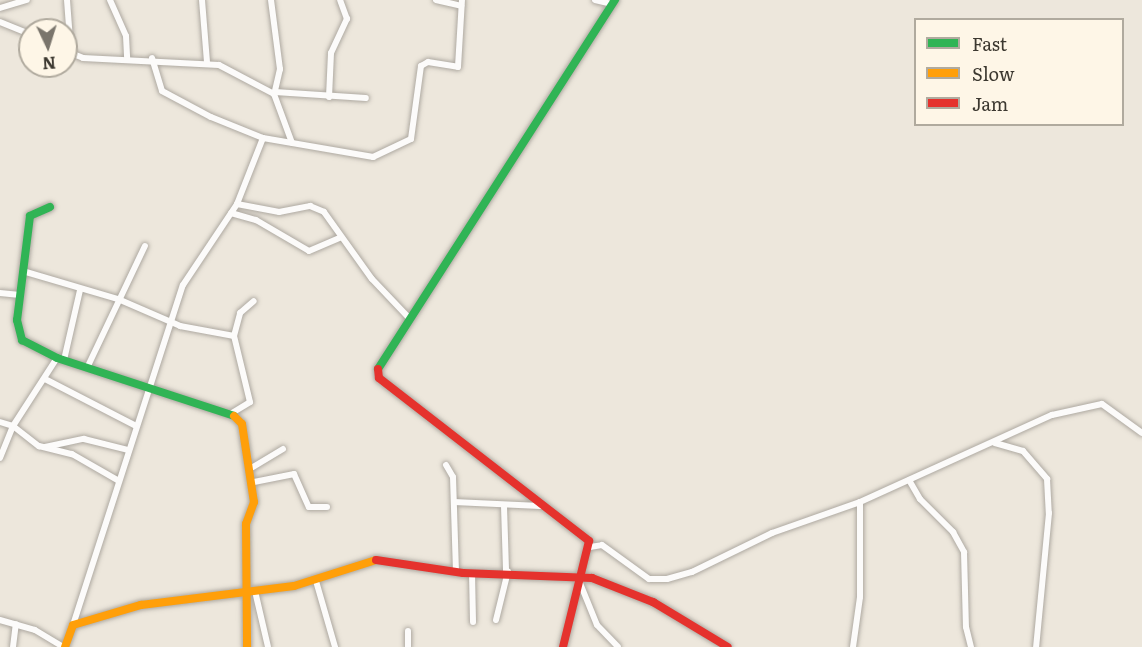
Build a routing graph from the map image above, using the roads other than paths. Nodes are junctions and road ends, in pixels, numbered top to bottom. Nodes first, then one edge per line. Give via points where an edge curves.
1 (27, 0) edge
2 (67, 0) edge
3 (110, 0) edge
4 (202, 0) edge
5 (271, 0) edge
6 (340, 0) edge
7 (435, 0) edge
8 (595, 0) edge
9 (614, 2) edge
10 (462, 3) edge
11 (0, 8) edge
12 (67, 18) edge
13 (0, 22) edge
14 (18, 29) edge
15 (78, 53) edge
16 (127, 57) junction
17 (152, 58) junction
18 (207, 62) junction
19 (274, 93) junction
20 (329, 97) junction
21 (366, 98) dead end
22 (263, 138) junction
23 (292, 143) junction
24 (237, 204) junction
25 (50, 207) dead end
26 (231, 213) junction
27 (339, 238) junction
28 (145, 246) dead end
29 (26, 272) junction
30 (80, 290) junction
31 (0, 293) edge
32 (20, 295) junction
33 (118, 298) junction
34 (254, 301) dead end
35 (409, 318) junction
36 (171, 321) junction
37 (234, 336) junction
38 (61, 359) junction
39 (87, 368) junction
40 (45, 379) junction
41 (150, 385) junction
42 (232, 413) junction
43 (0, 422) edge
44 (13, 426) junction
45 (136, 426) junction
46 (1142, 432) edge
47 (995, 443) junction
48 (44, 447) junction
49 (283, 449) dead end
50 (128, 450) junction
51 (0, 458) edge
52 (446, 465) dead end
53 (252, 467) junction
54 (909, 480) junction
55 (119, 481) junction
56 (254, 482) junction
57 (454, 502) junction
58 (860, 502) junction
59 (504, 506) junction
60 (541, 506) junction
61 (327, 507) dead end
62 (590, 547) junction
63 (507, 571) junction
64 (456, 572) junction
65 (472, 573) junction
66 (581, 580) junction
67 (316, 581) junction
68 (244, 591) junction
69 (255, 591) junction
70 (0, 620) edge
71 (496, 620) dead end
72 (473, 622) dead end
73 (16, 624) junction
74 (73, 625) junction
75 (408, 631) dead end
76 (724, 646) edge
77 (13, 647) edge
78 (64, 647) edge
79 (247, 647) edge
80 (267, 647) edge
81 (335, 647) edge
82 (408, 647) edge
83 (564, 647) edge
84 (618, 647) edge
85 (853, 647) edge
86 (970, 647) edge
87 (1036, 647) edge

1 - 11 street
2 - 12 street
3 - 16 street via 126,36
4 - 18 street
5 - 19 street via 280,60
6 - 20 street via 347,19 331,53
7 - 10 street
8 - 9 street
9 - 35 street
10 - 23 street via 461,61 452,69 433,63 421,66 411,139 367,158
13 - 14 street
15 - 16 street
16 - 17 street
17 - 18 street
17 - 22 street via 162,91
18 - 19 street
19 - 20 street
19 - 23 street
20 - 21 street
22 - 23 street
22 - 24 street
24 - 26 street
24 - 27 street via 279,212 316,206 328,216
25 - 29 street via 30,214
26 - 27 street via 281,232 309,251
26 - 36 street via 188,274
27 - 35 street
28 - 33 street
29 - 30 street
29 - 32 street
30 - 33 street
30 - 38 street
31 - 32 street
32 - 38 street via 19,334 27,344
33 - 36 street
33 - 39 street
34 - 37 street via 240,312
35 - 60 street via 378,366 379,378
36 - 37 street
36 - 41 street
37 - 42 street via 250,402
38 - 39 street
38 - 40 street
39 - 41 street
40 - 44 street
40 - 45 street
41 - 42 street
41 - 45 street
42 - 53 street via 245,430
43 - 44 street
44 - 48 street
44 - 51 street
45 - 50 street
46 - 47 street via 1102,404 1094,403 1052,415
47 - 54 street
47 - 87 street via 1029,455 1047,479 1048,513
48 - 50 street via 84,439
48 - 55 street via 72,454
49 - 53 street
50 - 55 street
52 - 57 street via 452,475
53 - 56 street
54 - 58 street
54 - 86 street via 920,499 953,532 964,552
55 - 74 street
56 - 61 street via 294,474 309,507
56 - 68 street via 254,509 246,524
57 - 59 street
57 - 64 street
58 - 62 street via 772,533 667,579 649,579 602,545
58 - 85 street via 860,597
59 - 60 street
59 - 63 street
60 - 62 street via 585,536
62 - 66 street
63 - 65 street
63 - 66 street
63 - 71 street
64 - 65 street
64 - 67 street via 386,558 357,563
65 - 72 street
66 - 76 street via 653,602
66 - 83 street
66 - 84 street via 597,626
67 - 69 street
67 - 81 street
68 - 69 street
68 - 74 street via 165,600
68 - 79 street
69 - 80 street
70 - 73 street
73 - 77 street
73 - 78 street
74 - 78 street
75 - 82 street

